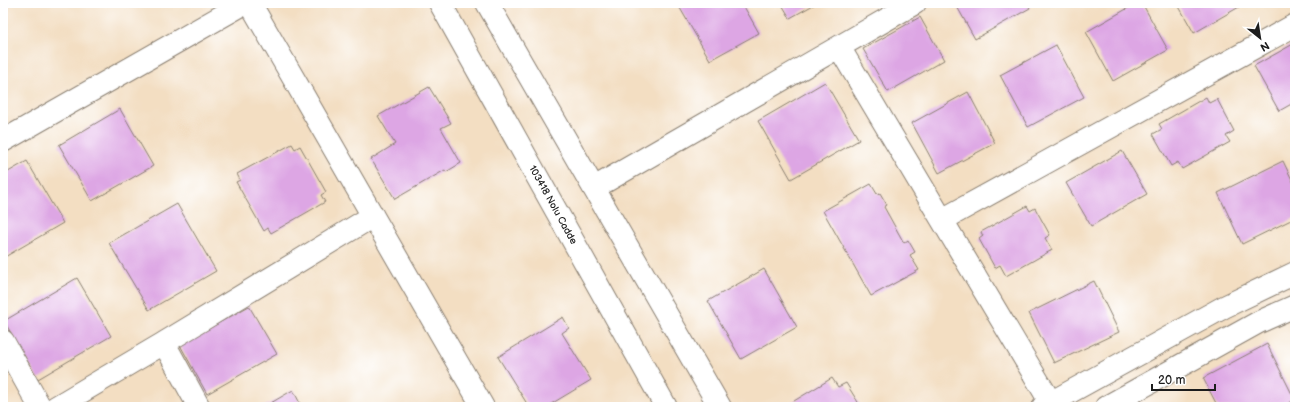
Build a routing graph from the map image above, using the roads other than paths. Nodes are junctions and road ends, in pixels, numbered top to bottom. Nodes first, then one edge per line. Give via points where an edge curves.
1 (245, 3) edge
2 (250, 3) edge
3 (440, 3) edge
4 (487, 3) edge
5 (915, 3) edge
6 (1295, 25) edge
7 (839, 47) junction
8 (3, 141) edge
9 (594, 188) junction
10 (373, 216) junction
11 (942, 220) junction
12 (1295, 273) edge
13 (1295, 306) edge
14 (3, 341) edge
15 (164, 343) junction
16 (1047, 405) edge
17 (40, 407) edge
18 (56, 407) edge
19 (199, 407) edge
20 (483, 407) edge
21 (666, 407) edge
22 (720, 407) edge
23 (1106, 407) edge

1 - 8 street
2 - 10 street
3 - 21 street, 103418 Nolu Cadde
4 - 9 street
5 - 7 street
6 - 11 street
7 - 9 street
7 - 11 street
9 - 22 street
10 - 15 street
10 - 20 street
11 - 16 street
12 - 16 street via 1224,307
13 - 23 street via 1259,322
14 - 17 street
15 - 18 street
15 - 19 street

